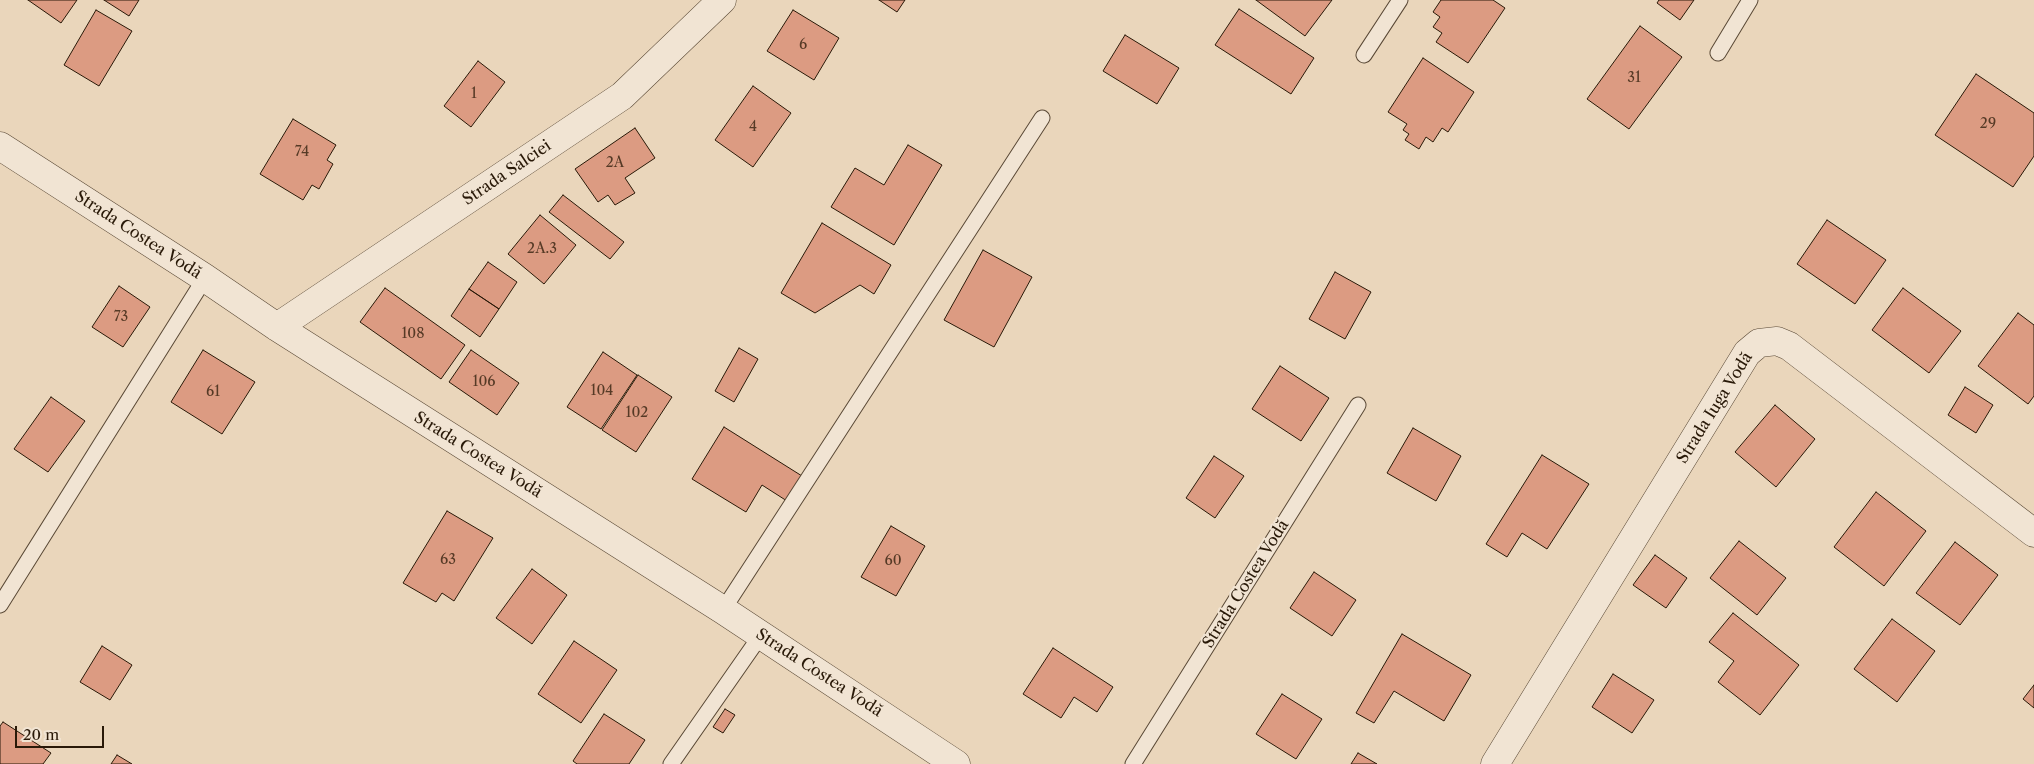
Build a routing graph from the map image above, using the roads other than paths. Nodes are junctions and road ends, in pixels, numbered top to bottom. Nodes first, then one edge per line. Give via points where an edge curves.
1 (722, 0) edge
2 (1400, 0) edge
3 (1750, 0) edge
4 (1718, 53) dead end
5 (1364, 55) dead end
6 (1042, 118) dead end
7 (0, 146) edge
8 (205, 278) junction
9 (277, 327) junction
10 (1358, 405) dead end
11 (2034, 533) edge
12 (0, 605) edge
13 (723, 610) junction
14 (761, 635) junction
15 (671, 764) edge
16 (956, 764) edge
17 (1133, 764) edge
18 (1495, 764) edge

1 - 9 street, Strada Salciei via 622,96
2 - 5 lane
3 - 4 lane
6 - 13 lane
7 - 8 street, Strada Costea Vodă
8 - 9 street, Strada Costea Vodă
8 - 12 lane
9 - 13 street, Strada Costea Vodă
10 - 17 lane, Strada Costea Vodă
11 - 18 street, Strada Iuga Vodă via 1789,346 1777,341 1759,343 1747,353
13 - 14 street, Strada Costea Vodă
14 - 15 lane
14 - 16 street, Strada Costea Vodă

